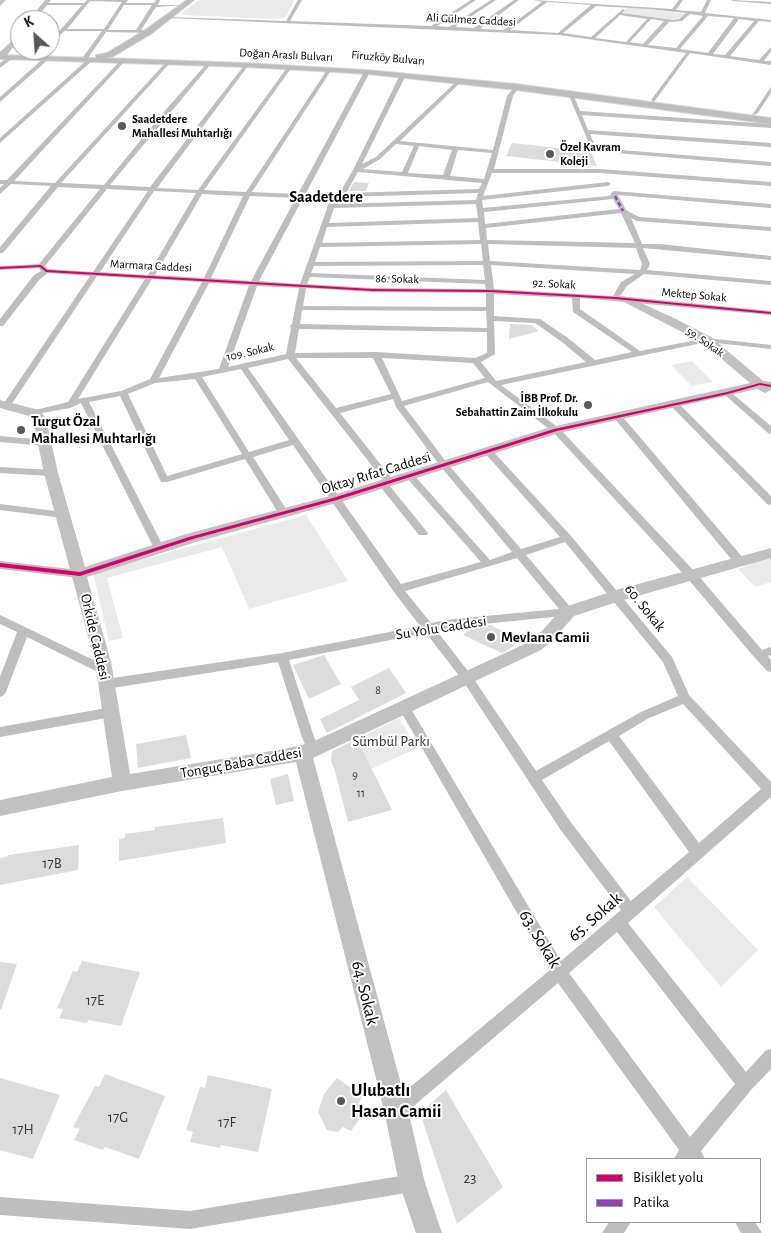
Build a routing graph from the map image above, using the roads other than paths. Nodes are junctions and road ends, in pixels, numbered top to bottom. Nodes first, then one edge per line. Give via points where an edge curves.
1 (3, 0) edge
2 (191, 0) edge
3 (300, 0) edge
4 (474, 0) edge
5 (494, 0) edge
6 (517, 0) edge
7 (535, 0) edge
8 (612, 0) edge
9 (633, 0) edge
10 (681, 0) edge
11 (710, 0) edge
12 (733, 0) edge
13 (88, 1) edge
14 (546, 1) junction
15 (565, 1) edge
16 (743, 1) edge
17 (47, 2) edge
18 (125, 2) edge
19 (583, 2) edge
20 (768, 2) edge
21 (156, 3) edge
22 (0, 4) edge
23 (594, 4) junction
24 (607, 4) junction
25 (184, 6) junction
26 (627, 6) junction
27 (673, 11) junction
28 (618, 14) junction
29 (688, 14) junction
30 (704, 15) junction
31 (169, 18) junction
32 (650, 18) junction
33 (735, 18) junction
34 (668, 20) junction
35 (757, 20) junction
36 (288, 21) junction
37 (771, 21) edge
38 (431, 28) junction
39 (449, 29) junction
40 (63, 30) junction
41 (105, 31) junction
42 (138, 31) junction
43 (473, 31) junction
44 (148, 32) junction
45 (504, 32) junction
46 (60, 33) edge
47 (559, 34) junction
48 (591, 39) junction
49 (626, 44) junction
50 (10, 46) edge
51 (644, 46) junction
52 (120, 48) junction
53 (771, 48) edge
54 (677, 50) junction
55 (689, 52) junction
56 (710, 54) junction
57 (1, 55) edge
58 (60, 56) edge
59 (727, 56) junction
60 (10, 58) edge
61 (91, 58) junction
62 (132, 58) junction
63 (40, 60) edge
64 (123, 60) junction
65 (761, 61) junction
66 (168, 62) junction
67 (209, 63) junction
68 (771, 63) edge
69 (246, 65) junction
70 (0, 66) edge
71 (289, 67) junction
72 (329, 69) junction
73 (367, 72) junction
74 (404, 76) junction
75 (445, 80) junction
76 (459, 81) junction
77 (513, 87) junction
78 (771, 89) edge
79 (569, 92) junction
80 (0, 100) edge
81 (654, 100) junction
82 (763, 101) junction
83 (771, 102) edge
84 (578, 113) junction
85 (754, 114) junction
86 (771, 116) edge
87 (771, 121) edge
88 (771, 126) edge
89 (587, 132) junction
90 (0, 141) edge
91 (394, 142) junction
92 (417, 144) junction
93 (771, 145) edge
94 (456, 148) junction
95 (594, 150) junction
96 (495, 152) junction
97 (597, 157) dead end
98 (771, 164) edge
99 (602, 169) junction
100 (356, 170) junction
101 (490, 171) junction
102 (405, 174) junction
103 (446, 176) junction
104 (486, 181) junction
105 (0, 182) edge
106 (9, 182) junction
107 (57, 184) junction
108 (608, 184) junction
109 (771, 184) edge
110 (105, 186) junction
111 (153, 188) junction
112 (202, 190) junction
113 (0, 192) edge
114 (248, 192) junction
115 (614, 195) junction
116 (300, 196) junction
117 (337, 196) junction
118 (480, 197) junction
119 (330, 206) junction
120 (771, 206) edge
121 (480, 210) junction
122 (622, 212) junction
123 (482, 223) junction
124 (325, 225) junction
125 (771, 229) edge
126 (484, 242) junction
127 (316, 245) junction
128 (638, 246) junction
129 (0, 251) edge
130 (771, 258) edge
131 (310, 264) junction
132 (488, 264) junction
133 (0, 268) edge
134 (44, 269) junction
135 (643, 272) junction
136 (96, 274) junction
137 (307, 275) junction
138 (150, 277) junction
139 (206, 281) junction
140 (488, 282) junction
141 (254, 283) junction
142 (771, 283) edge
143 (303, 286) junction
144 (490, 291) junction
145 (576, 296) junction
146 (615, 298) junction
147 (630, 301) junction
148 (298, 308) junction
149 (491, 314) junction
150 (771, 314) edge
151 (0, 324) edge
152 (294, 326) junction
153 (490, 330) junction
154 (707, 340) junction
155 (771, 347) edge
156 (638, 353) junction
157 (376, 355) junction
158 (290, 356) junction
159 (476, 360) junction
160 (593, 362) junction
161 (243, 366) junction
162 (222, 371) junction
163 (196, 376) junction
164 (153, 381) junction
165 (492, 382) junction
166 (766, 385) edge
167 (123, 393) junction
168 (728, 393) junction
169 (771, 396) edge
170 (84, 400) junction
171 (398, 400) junction
172 (3, 405) edge
173 (70, 405) junction
174 (675, 405) junction
175 (335, 411) junction
176 (34, 413) junction
177 (618, 417) junction
178 (556, 430) junction
179 (771, 431) edge
180 (0, 439) edge
181 (295, 441) junction
182 (46, 443) junction
183 (487, 450) junction
184 (247, 456) junction
185 (444, 465) junction
186 (0, 470) edge
187 (51, 473) junction
188 (410, 475) junction
189 (387, 483) junction
190 (335, 499) junction
191 (771, 502) edge
192 (0, 507) edge
193 (283, 512) junction
194 (63, 515) junction
195 (423, 534) dead end
196 (567, 538) junction
197 (159, 548) junction
198 (771, 553) edge
199 (519, 554) junction
200 (740, 562) junction
201 (488, 564) junction
202 (0, 566) edge
203 (80, 574) junction
204 (692, 576) junction
205 (398, 589) junction
206 (616, 596) junction
207 (568, 612) junction
208 (0, 619) edge
209 (428, 629) junction
210 (24, 630) junction
211 (771, 651) edge
212 (759, 656) junction
213 (282, 657) junction
214 (4, 668) edge
215 (771, 668) edge
216 (105, 677) junction
217 (467, 678) junction
218 (0, 692) edge
219 (685, 698) junction
220 (404, 707) junction
221 (112, 712) junction
222 (0, 732) edge
223 (611, 734) junction
224 (309, 751) junction
225 (534, 778) junction
226 (122, 783) junction
227 (770, 790) edge
228 (0, 808) edge
229 (698, 853) junction
230 (630, 911) junction
231 (618, 922) junction
232 (559, 972) junction
233 (771, 1057) edge
234 (745, 1084) junction
235 (396, 1110) junction
236 (690, 1157) edge
237 (412, 1183) junction
238 (0, 1206) edge
239 (621, 1223) edge
240 (745, 1223) edge
241 (429, 1233) edge
242 (611, 1233) edge
243 (753, 1233) edge

1 - 22 street
2 - 25 main road
3 - 36 street
4 - 38 street
5 - 39 street
6 - 43 street
7 - 14 street
8 - 24 street
9 - 26 street
10 - 27 street
11 - 30 street
12 - 16 street
13 - 17 street
13 - 18 street
13 - 40 street
14 - 15 street
14 - 45 street
15 - 19 street
16 - 20 street
16 - 33 street
18 - 21 street
18 - 41 street
19 - 23 street
21 - 25 street
21 - 42 street
23 - 24 street
23 - 47 street
24 - 26 street
25 - 31 main road
26 - 27 street via 651,6
26 - 28 street
27 - 29 street
28 - 32 street
28 - 48 street
29 - 30 street
29 - 34 street via 680,20
30 - 33 street
30 - 54 street
31 - 36 street, Ali Gülmez Caddesi
31 - 44 main road
32 - 34 street
32 - 49 street
33 - 35 street
33 - 56 street
34 - 51 street
35 - 37 street
35 - 59 street
36 - 38 street, Ali Gülmez Caddesi
38 - 39 street, Ali Gülmez Caddesi
39 - 43 street, Ali Gülmez Caddesi
40 - 41 street
40 - 46 street
41 - 42 street
41 - 61 street
42 - 44 street
43 - 45 street, Ali Gülmez Caddesi
44 - 52 main road
45 - 47 street, Ali Gülmez Caddesi
47 - 48 street, Ali Gülmez Caddesi
48 - 49 street, Ali Gülmez Caddesi
49 - 51 street, Ali Gülmez Caddesi
50 - 57 street
51 - 54 street, Ali Gülmez Caddesi
52 - 61 main road via 108,55
52 - 62 main road via 116,54
53 - 65 street
54 - 55 street, Ali Gülmez Caddesi
55 - 56 street, Ali Gülmez Caddesi
55 - 81 street
56 - 59 street, Ali Gülmez Caddesi
58 - 61 main road, Doğan Araslı Bulvarı
59 - 65 street, Ali Gülmez Caddesi
60 - 70 street
61 - 62 main road, Firuzköy Bulvarı
61 - 64 main road, Doğan Araslı Bulvarı
61 - 90 street
62 - 77 main road, Firuzköy Bulvarı via 327,66
63 - 80 street
64 - 66 main road, Doğan Araslı Bulvarı
64 - 106 street
65 - 68 street, Ali Gülmez Caddesi
66 - 67 main road, Doğan Araslı Bulvarı
66 - 107 street
67 - 69 main road, Doğan Araslı Bulvarı
67 - 110 street
69 - 71 main road, Doğan Araslı Bulvarı
69 - 111 street
71 - 72 main road, Doğan Araslı Bulvarı
71 - 112 street
72 - 73 main road, Doğan Araslı Bulvarı
72 - 114 street
73 - 74 main road, Doğan Araslı Bulvarı
73 - 116 street
74 - 75 main road, Doğan Araslı Bulvarı
74 - 100 street
75 - 76 main road, Doğan Araslı Bulvarı
75 - 77 main road via 511,83
76 - 77 main road, Doğan Araslı Bulvarı
76 - 91 street
77 - 79 main road, Doğan Araslı Bulvarı
77 - 79 main road via 525,85
77 - 96 street
78 - 82 street
79 - 81 main road
79 - 84 street
79 - 87 main road
81 - 85 main road
82 - 83 street
82 - 85 street
84 - 88 street
84 - 89 street
85 - 86 main road
89 - 93 street
89 - 95 street
91 - 92 street
91 - 100 street via 378,158
92 - 94 street
92 - 102 street
94 - 96 street
94 - 103 street
95 - 97 street
95 - 98 street
96 - 101 street
99 - 101 street
99 - 108 street
99 - 109 street
100 - 102 street
100 - 117 street
101 - 104 street
102 - 103 street
103 - 104 street
104 - 118 street
105 - 106 street
106 - 107 street
106 - 113 street
107 - 110 street
107 - 129 street
108 - 115 street
108 - 118 street
110 - 111 street
110 - 134 street
111 - 112 street
111 - 136 street
112 - 114 street
112 - 138 street
114 - 116 street
114 - 139 street
115 - 120 street
115 - 121 street
115 - 122 street
116 - 117 street
116 - 141 street
117 - 118 street
117 - 119 street
118 - 119 street
118 - 121 street
119 - 124 street
121 - 123 street
122 - 123 street
122 - 125 street via 637,220
122 - 128 street via 632,227
123 - 124 street
123 - 126 street
124 - 127 street
126 - 127 street
126 - 128 street
126 - 132 street
127 - 131 street
128 - 130 street
128 - 135 street via 646,264
131 - 132 street
131 - 137 street
132 - 135 street
132 - 140 street
133 - 134 street, Marmara Caddesi
134 - 136 street, Marmara Caddesi
134 - 151 street
135 - 142 street
135 - 146 street via 624,284
136 - 138 street, Marmara Caddesi
136 - 172 street
137 - 140 street
137 - 143 street
138 - 139 street, Marmara Caddesi
138 - 173 street
139 - 141 street, Marmara Caddesi
139 - 164 street
140 - 144 street
141 - 143 street, Marmara Caddesi
141 - 162 street
143 - 144 street, 86. Sokak
143 - 148 street
144 - 145 street, 92. Sokak
144 - 149 street
145 - 146 street, 92. Sokak
145 - 156 street via 576,310
146 - 147 street, Mektep Sokak
147 - 150 street, Mektep Sokak
147 - 154 street, 59. Sokak
148 - 149 street
148 - 152 street
149 - 153 street
149 - 160 street via 537,321
152 - 153 street
152 - 158 street
153 - 159 street via 491,354
154 - 155 street
154 - 156 street
154 - 166 street, 59. Sokak
156 - 160 street
157 - 158 street, 109. Sokak
157 - 159 street, 109. Sokak
157 - 171 street
158 - 161 street, 109. Sokak
158 - 175 street
159 - 165 street
160 - 165 street
161 - 162 street, 109. Sokak
161 - 181 street
162 - 163 street, 109. Sokak
163 - 164 street, 109. Sokak
163 - 184 street
164 - 167 street, 109. Sokak
165 - 171 street
165 - 178 street
166 - 168 street, Oktay Rıfat Caddesi
166 - 169 street, 59. Sokak
167 - 170 street, 109. Sokak
167 - 184 street via 164,480
168 - 174 street, Oktay Rıfat Caddesi
168 - 179 street
170 - 173 street, 109. Sokak
170 - 197 street
171 - 175 street
171 - 185 street
172 - 176 street
173 - 176 street, 109. Sokak
174 - 177 street, Oktay Rıfat Caddesi
174 - 191 street
175 - 189 street
176 - 182 street, Orkide Caddesi via 39,418
177 - 178 street, Oktay Rıfat Caddesi
177 - 200 street
178 - 183 street, Oktay Rıfat Caddesi
178 - 204 street
180 - 182 street
181 - 184 street
181 - 190 street
182 - 187 street, Orkide Caddesi
183 - 185 street, Oktay Rıfat Caddesi
183 - 196 street, 60. Sokak
184 - 193 street
185 - 188 street, Oktay Rıfat Caddesi
185 - 199 street
186 - 187 street
187 - 194 street, Orkide Caddesi
188 - 189 street, Oktay Rıfat Caddesi
188 - 201 street
189 - 190 street, Oktay Rıfat Caddesi
189 - 195 street
190 - 193 street, Oktay Rıfat Caddesi
190 - 205 street
192 - 194 street
193 - 197 street, Oktay Rıfat Caddesi
194 - 203 street, Orkide Caddesi
196 - 199 street
196 - 206 street, 60. Sokak
197 - 203 street, Oktay Rıfat Caddesi
198 - 200 street, Su Yolu Caddesi
199 - 201 street
199 - 207 street
200 - 204 street, Su Yolu Caddesi
201 - 205 street
202 - 203 street, Oktay Rıfat Caddesi
203 - 216 street, Orkide Caddesi
204 - 206 street, Su Yolu Caddesi
204 - 212 street
205 - 209 street
206 - 207 street, Su Yolu Caddesi
206 - 219 street, 60. Sokak via 668,660
207 - 209 street, Su Yolu Caddesi via 454,623
207 - 217 street, Tonguç Baba Caddesi via 536,646
208 - 210 street
209 - 213 street, Su Yolu Caddesi
209 - 217 street
210 - 214 street
210 - 216 street
211 - 212 street
212 - 215 street
213 - 216 street, Su Yolu Caddesi
213 - 224 street, 64. Sokak via 308,737
214 - 218 street
216 - 221 street, Orkide Caddesi
217 - 220 street, Tonguç Baba Caddesi
217 - 225 street
219 - 223 street
219 - 227 street, 60. Sokak
220 - 224 street, Tonguç Baba Caddesi
220 - 232 street, 63. Sokak
221 - 222 street
221 - 226 street, Orkide Caddesi
223 - 225 street
223 - 229 street
224 - 226 street, Tonguç Baba Caddesi
224 - 235 street, 64. Sokak
225 - 230 street
226 - 228 street, Tonguç Baba Caddesi
227 - 229 street, 65. Sokak
229 - 230 street, 65. Sokak
230 - 231 street, 65. Sokak
231 - 232 street, 65. Sokak
231 - 234 street
232 - 235 street, 65. Sokak
232 - 236 street, 63. Sokak
233 - 234 street
234 - 236 street
235 - 237 street, 64. Sokak
237 - 238 street via 190,1220
237 - 241 street, 64. Sokak
239 - 242 street
240 - 243 street

